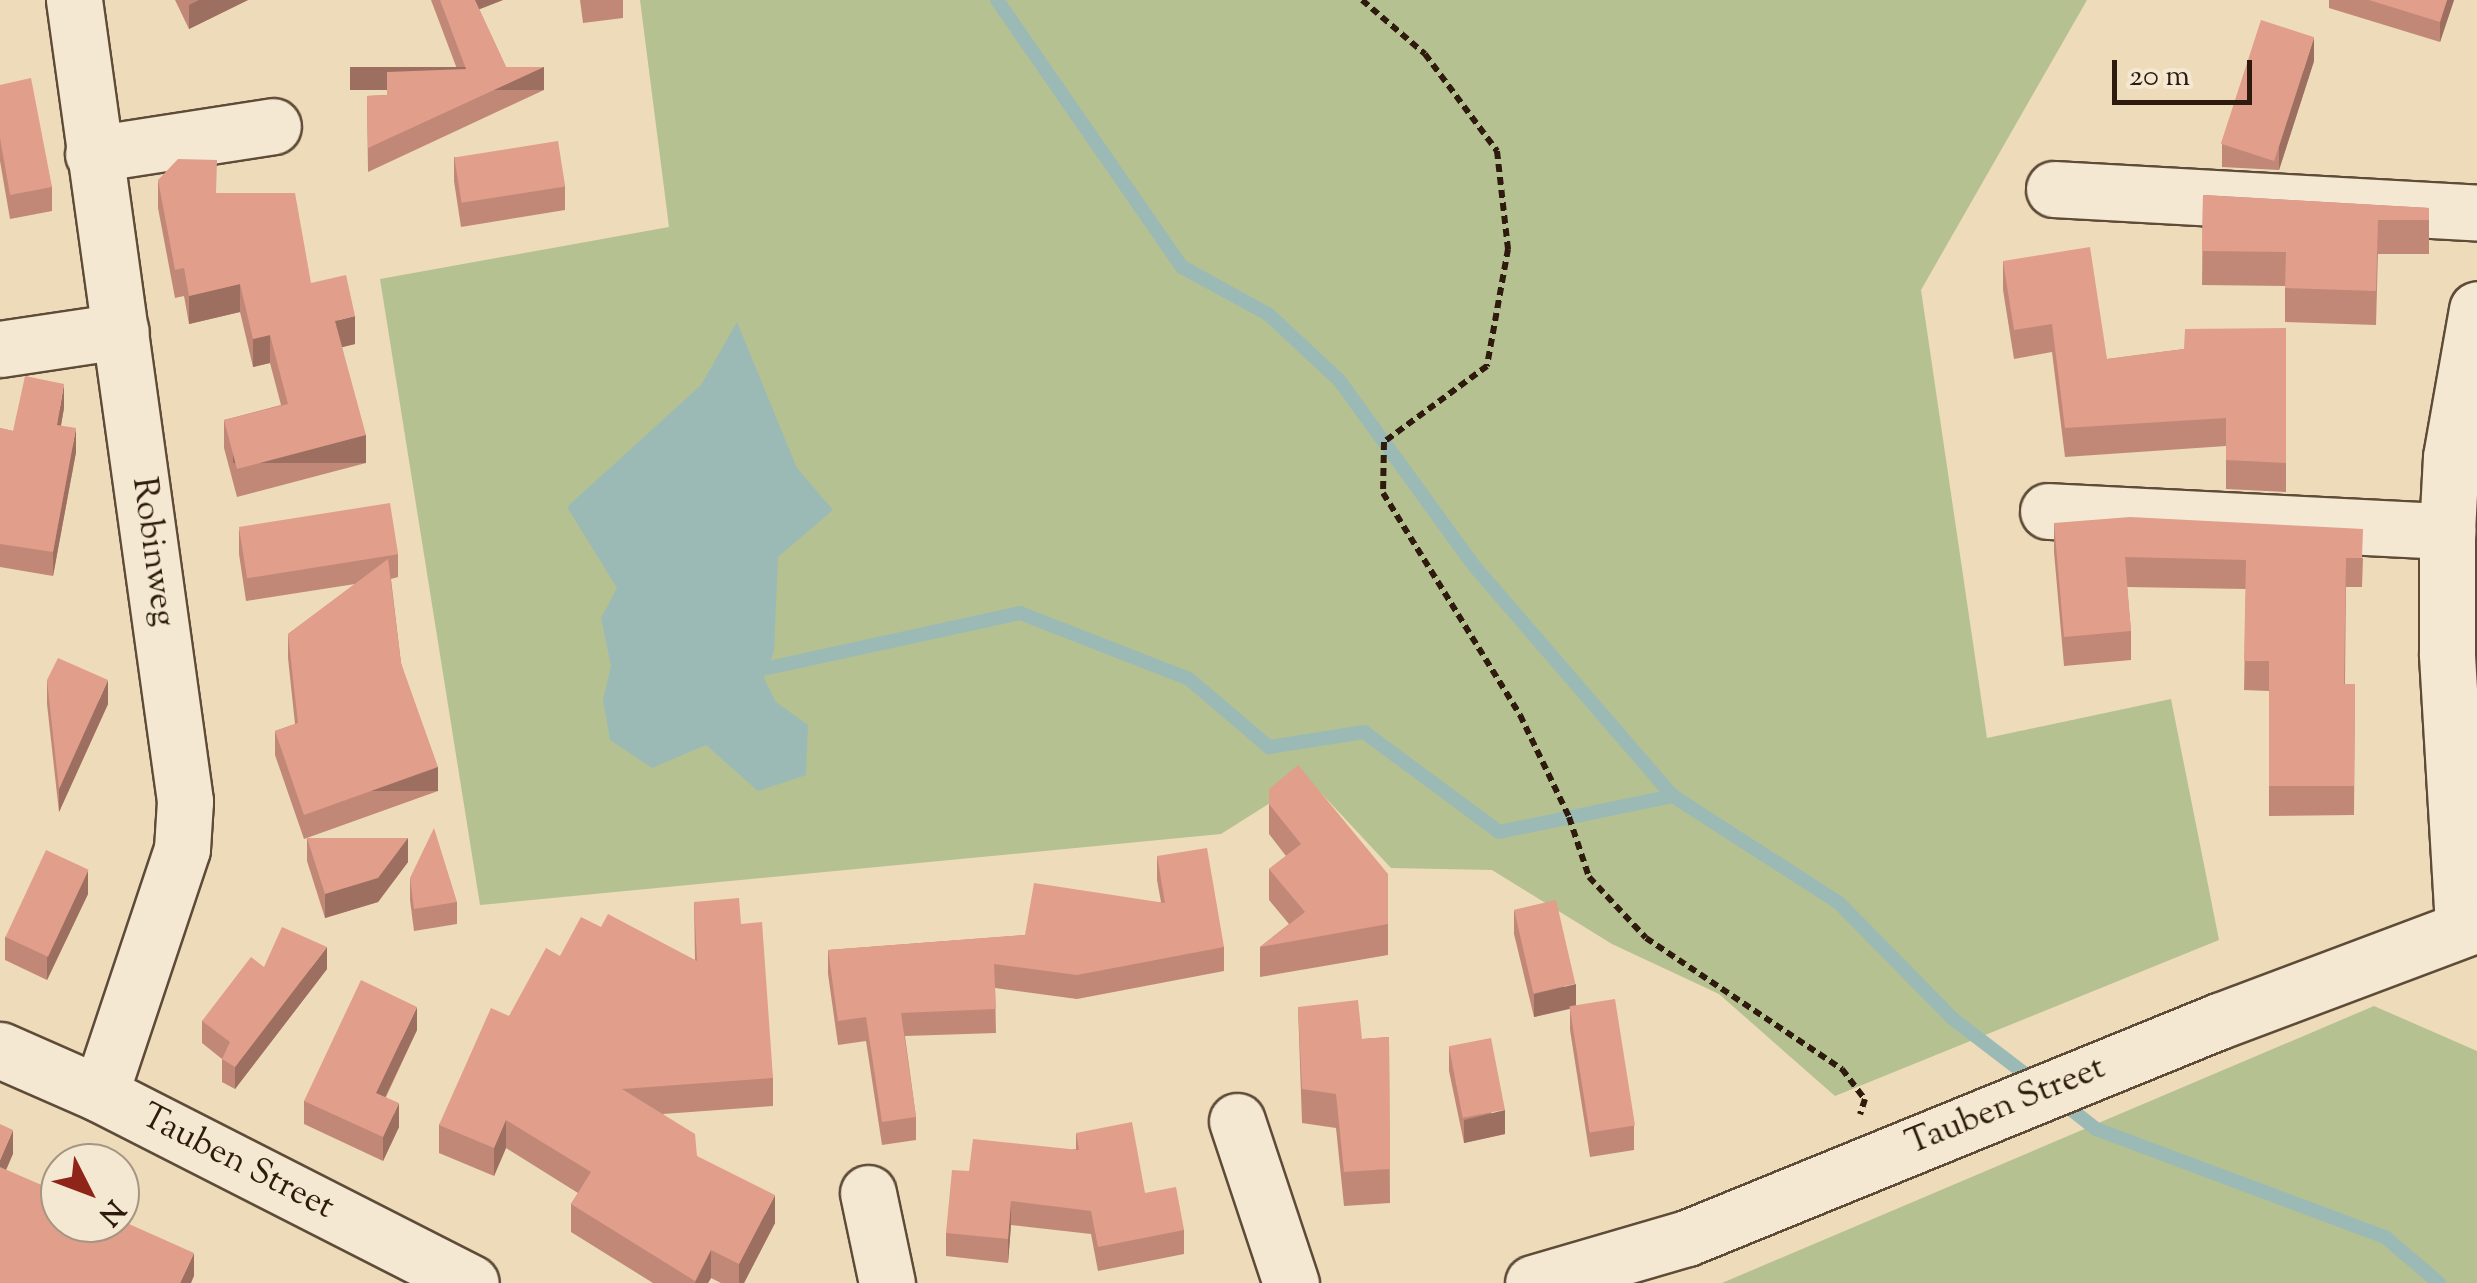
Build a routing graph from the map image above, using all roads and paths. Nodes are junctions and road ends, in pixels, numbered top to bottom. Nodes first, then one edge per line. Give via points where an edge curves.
1 (74, 0) edge
2 (1362, 0) edge
3 (273, 126) dead end
4 (93, 154) junction
5 (2054, 190) dead end
6 (2477, 213) edge
7 (2477, 309) edge
8 (121, 331) junction
9 (0, 349) edge
10 (2048, 510) dead end
11 (2447, 531) junction
12 (2470, 924) edge
13 (0, 1050) edge
14 (100, 1094) junction
15 (1237, 1121) dead end
16 (1841, 1173) junction
17 (868, 1193) dead end
18 (463, 1281) edge
19 (887, 1283) edge
20 (1291, 1283) edge
21 (1533, 1283) edge

1 - 4 street, Robinweg
2 - 16 path via 1425,54 1498,151 1508,249 1487,366 1384,442 1383,493 1520,714 1569,817 1588,878 1646,938 1819,1050 1865,1099
3 - 4 street
4 - 8 street, Robinweg
5 - 6 street
7 - 11 street via 2451,456
8 - 9 street
8 - 14 street, Robinweg via 185,801 182,849
10 - 11 street
11 - 12 street via 2447,652
12 - 16 street, Tauben Street
13 - 14 street, Tauben Street
14 - 18 street, Tauben Street
15 - 20 street
16 - 21 street, Tauben Street via 1687,1238
17 - 19 street

